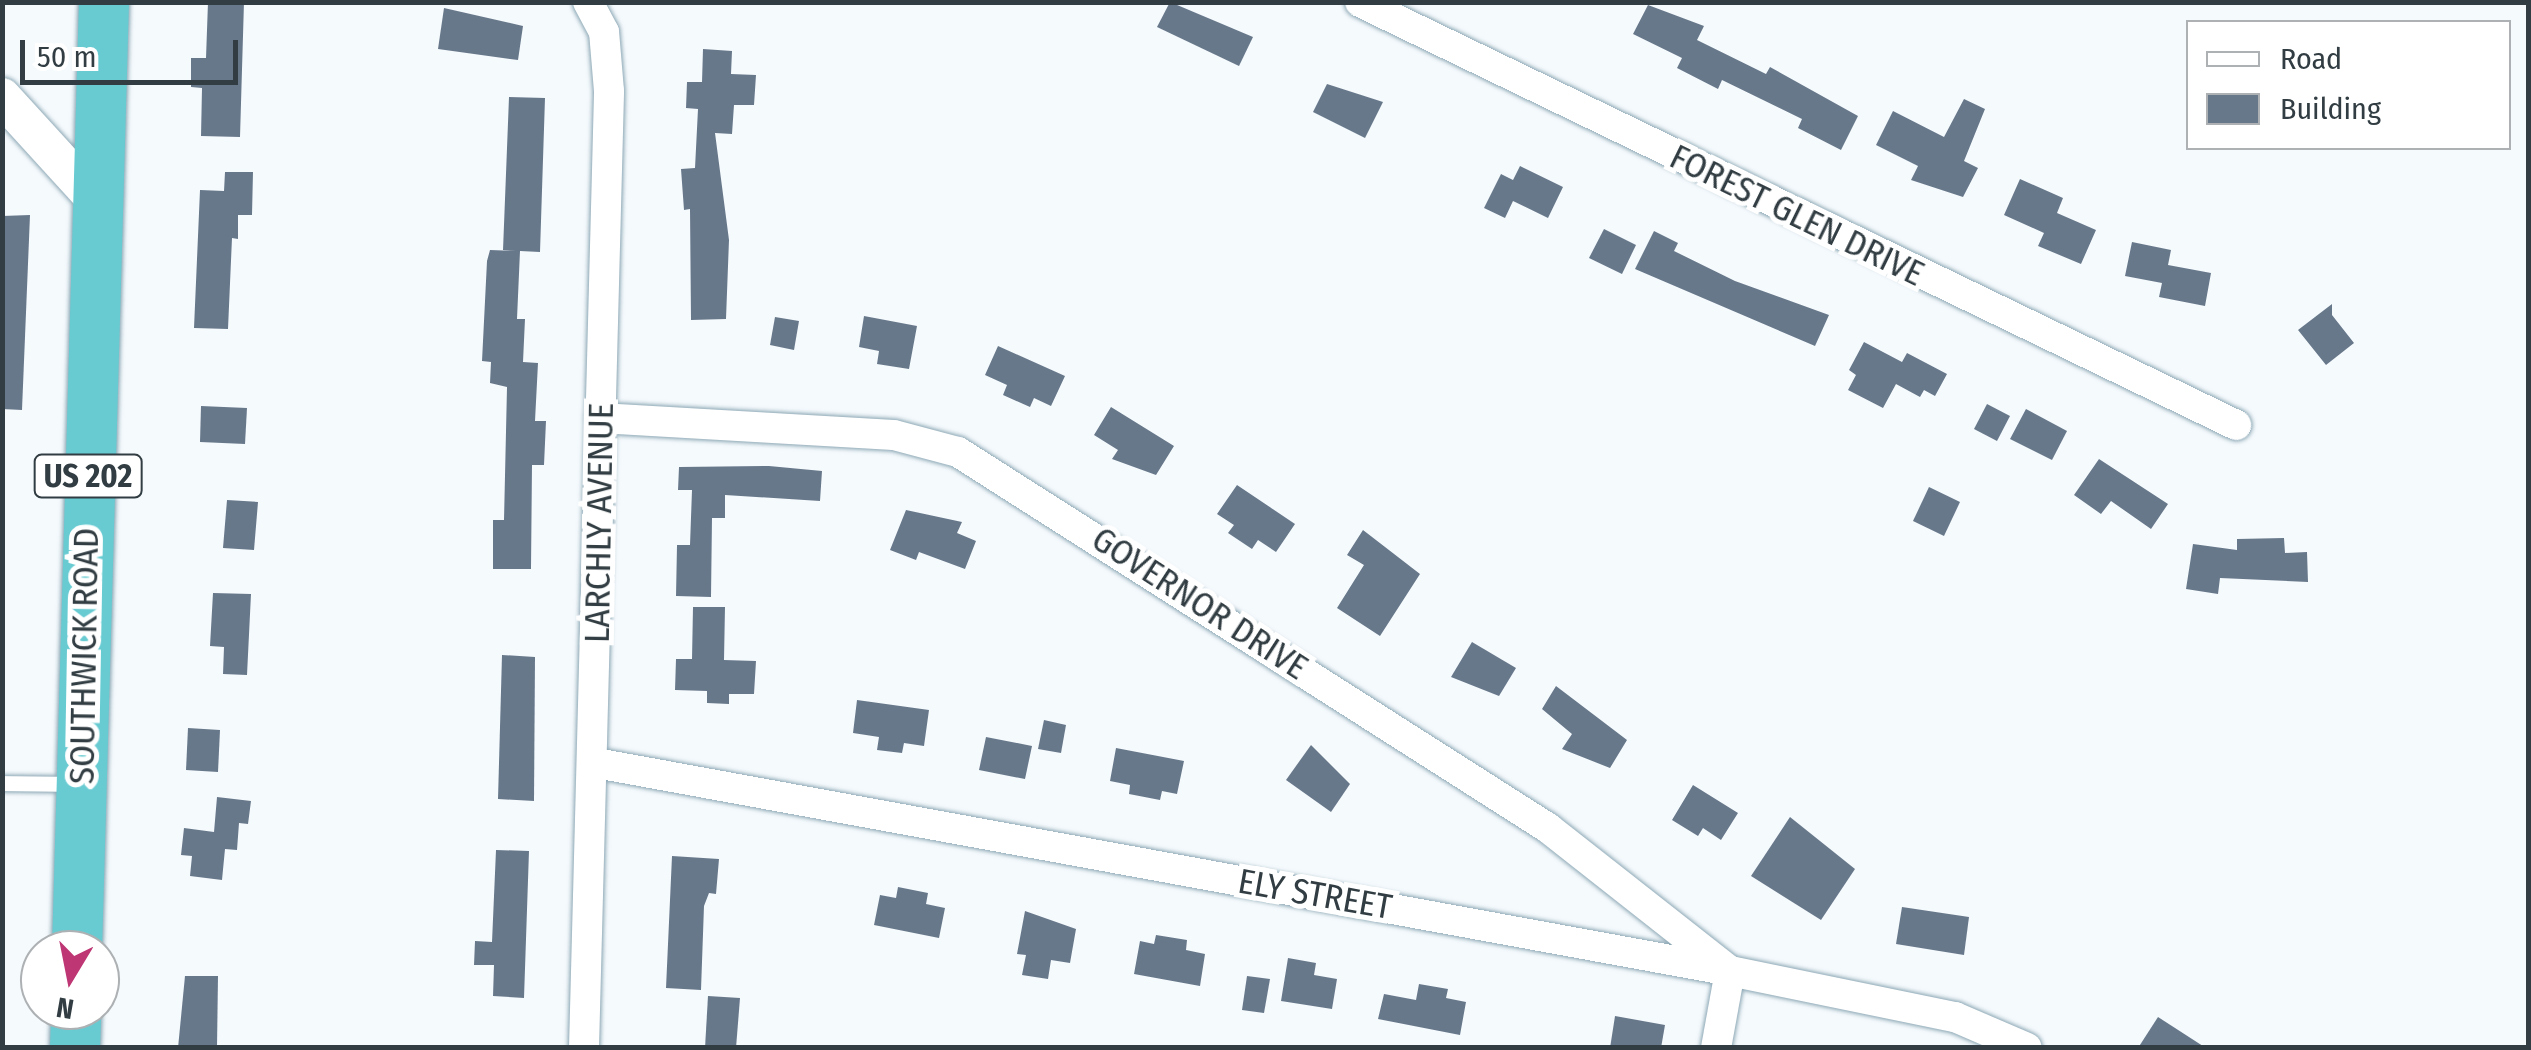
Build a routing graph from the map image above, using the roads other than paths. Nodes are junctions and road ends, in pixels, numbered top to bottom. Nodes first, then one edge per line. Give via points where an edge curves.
1 (104, 2) edge
2 (588, 2) edge
3 (1360, 2) edge
4 (2, 96) edge
5 (95, 199) junction
6 (600, 418) junction
7 (2236, 424) dead end
8 (596, 764) junction
9 (2, 783) edge
10 (81, 784) junction
11 (77, 930) edge
12 (1730, 971) junction
13 (584, 1048) edge
14 (1716, 1048) edge
15 (2027, 1048) edge

1 - 5 highway, SOUTHWICK ROAD / US 202
2 - 6 street, LARCHLY AVENUE via 604,32 609,91
3 - 7 street, FOREST GLEN DRIVE
4 - 5 street
5 - 10 highway, SOUTHWICK ROAD / US 202
6 - 8 street, LARCHLY AVENUE
6 - 12 street, GOVERNOR DRIVE via 894,434 958,452 1548,828
8 - 12 street, ELY STREET
8 - 13 street, LARCHLY AVENUE
9 - 10 lane
10 - 11 highway, SOUTHWICK ROAD / US 202
12 - 14 street
12 - 15 street, ELY STREET via 1955,1017

